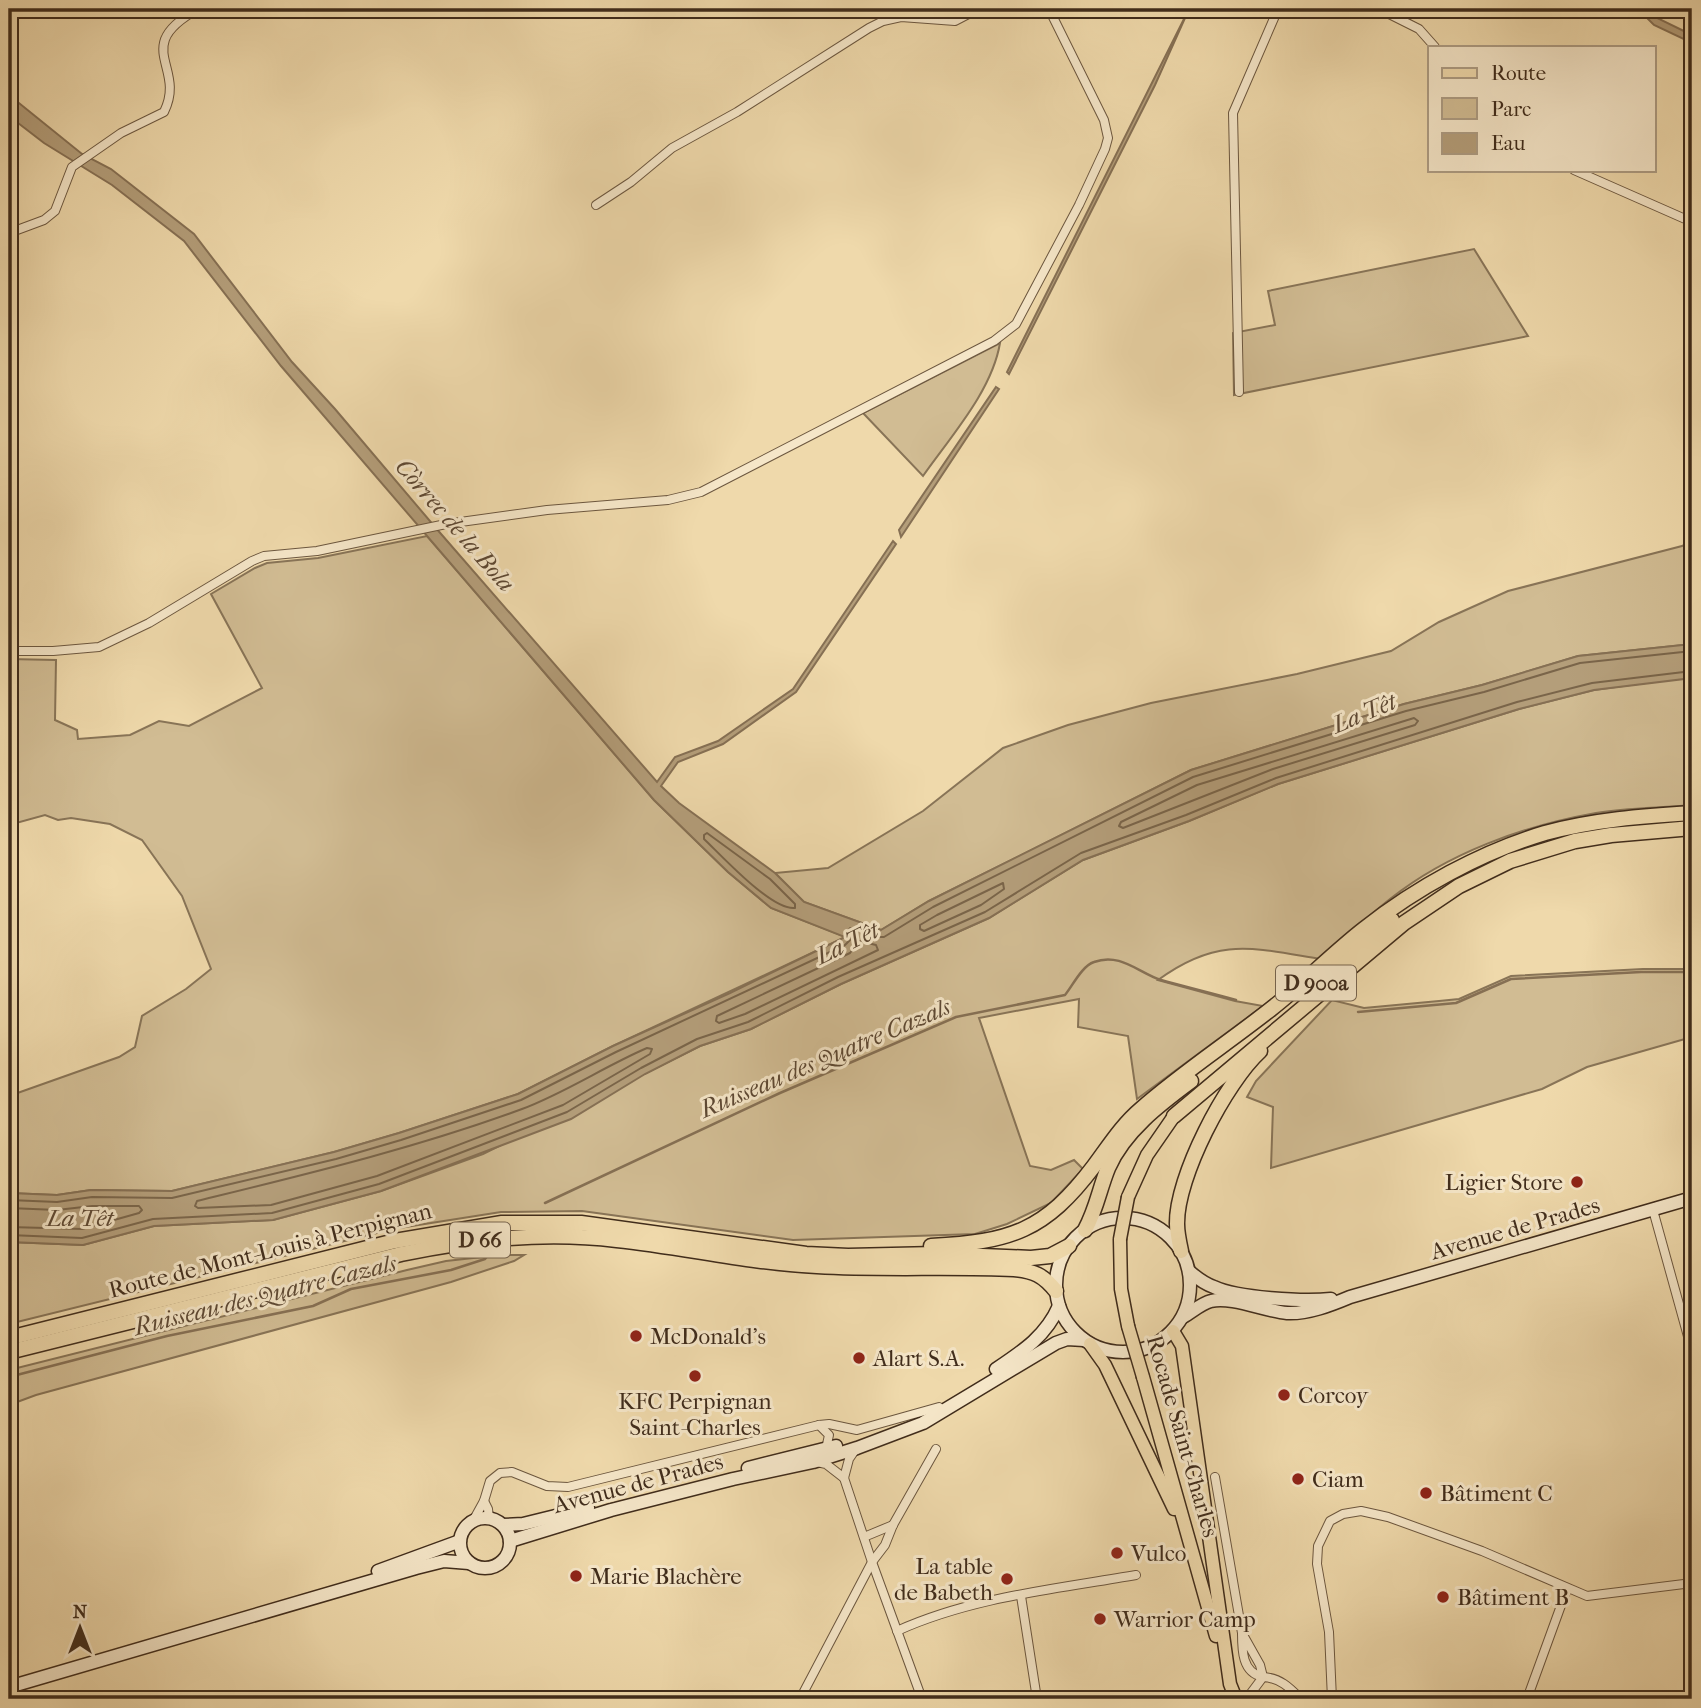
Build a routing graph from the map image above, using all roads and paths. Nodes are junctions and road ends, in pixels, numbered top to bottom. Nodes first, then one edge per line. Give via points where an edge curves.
1 (198, 9) edge
2 (498, 9) edge
3 (516, 9) edge
4 (978, 9) edge
5 (1049, 9) edge
6 (1278, 9) edge
7 (1379, 9) edge
8 (1434, 46) edge
9 (1579, 172) edge
10 (596, 205) dead end
11 (1692, 222) edge
12 (9, 233) edge
13 (1239, 392) dead end
14 (9, 651) edge
15 (1692, 813) edge
16 (1692, 828) edge
17 (1469, 864) junction
18 (1412, 895) junction
19 (1379, 944) junction
20 (1174, 1116) junction
21 (1692, 1198) edge
22 (1653, 1210) junction
23 (1085, 1230) junction
24 (1069, 1246) junction
25 (769, 1248) junction
26 (1181, 1251) junction
27 (962, 1261) junction
28 (1190, 1272) junction
29 (1350, 1297) junction
30 (1057, 1298) junction
31 (1183, 1317) junction
32 (1173, 1331) junction
33 (9, 1338) edge
34 (1087, 1342) junction
35 (1692, 1351) edge
36 (9, 1352) edge
37 (939, 1407) junction
38 (819, 1425) junction
39 (857, 1448) junction
40 (826, 1449) junction
41 (936, 1449) dead end
42 (813, 1462) junction
43 (1215, 1477) dead end
44 (844, 1478) junction
45 (484, 1501) junction
46 (489, 1518) junction
47 (473, 1521) junction
48 (503, 1525) junction
49 (892, 1525) junction
50 (864, 1537) junction
51 (460, 1541) junction
52 (510, 1541) junction
53 (1194, 1558) junction
54 (872, 1562) junction
55 (469, 1563) junction
56 (1136, 1575) dead end
57 (1692, 1583) edge
58 (1567, 1589) junction
59 (1021, 1596) junction
60 (300, 1601) junction
61 (897, 1631) junction
62 (1262, 1677) junction
63 (1230, 1684) junction
64 (9, 1687) edge
65 (800, 1699) edge
66 (922, 1699) edge
67 (1037, 1699) edge
68 (1234, 1699) edge
69 (1250, 1699) edge
70 (1301, 1699) edge
71 (1332, 1699) edge
72 (1527, 1699) edge

1 - 12 street via 169,29 163,40 170,91 164,111 121,133 72,167 55,211
2 - 3 street via 507,13
4 - 10 street via 955,21 908,16 869,28 672,148
5 - 14 street via 1104,120 1108,138 1079,205 1016,324 994,341 701,492 668,500 446,524 317,551 264,556 99,647
6 - 13 street via 1233,113
7 - 8 street via 1419,29
9 - 11 street
15 - 17 highway, D 900a via 1591,823 1545,834
16 - 19 highway, D 900a via 1611,835 1530,854 1459,886
17 - 18 highway
17 - 20 highway, D 900a via 1426,892 1342,961 1191,1093
18 - 23 highway via 1235,1048 1145,1118 1110,1165
18 - 25 highway via 1159,1092 1128,1119 1074,1192 1026,1230 970,1244 842,1251
19 - 20 highway, D 900a
19 - 26 highway via 1255,1056 1229,1088 1192,1162 1181,1198 1177,1223
20 - 53 main road, Rocade Saint-Charles / D 900a, bridge via 1147,1155 1128,1197 1119,1240 1121,1289
21 - 22 main road, Avenue de Prades
22 - 29 main road, Avenue de Prades
22 - 35 street
23 - 24 main road
23 - 26 main road via 1105,1220 1137,1220 1157,1228
24 - 27 highway, D 66 via 1049,1256
24 - 30 main road via 1061,1259
25 - 27 highway, Route de Mont-Louis à Perpignan / D 66
25 - 33 highway, Route de Mont-Louis à Perpignan / D 66 via 581,1223 502,1223 395,1241
26 - 28 main road
27 - 30 highway, D 66 via 1035,1271
27 - 36 highway, Route de Mont-Louis à Perpignan / D 66 via 819,1266 617,1240 499,1238 401,1254
28 - 29 main road, Avenue de Prades via 1216,1288 1238,1293 1322,1300
28 - 31 main road via 1189,1303
29 - 31 main road, Avenue de Prades via 1290,1313 1211,1301
30 - 34 main road via 1068,1325
30 - 37 main road, Avenue de Prades via 1048,1329 1033,1343
31 - 32 main road
32 - 34 main road via 1153,1345 1129,1352 1104,1350
32 - 63 main road via 1182,1346
34 - 39 main road, Avenue de Prades via 1067,1339 1056,1343 923,1423
34 - 53 main road via 1105,1365
37 - 38 street via 857,1430
37 - 40 main road, Avenue de Prades
38 - 40 street via 829,1435
38 - 45 street via 568,1487 500,1473 490,1481
39 - 42 main road, Avenue de Prades
39 - 44 street
40 - 48 main road, Avenue de Prades via 523,1524
41 - 49 street
42 - 44 street via 826,1464
42 - 52 main road, Avenue de Prades via 611,1510
43 - 62 street via 1242,1633 1261,1665
44 - 50 street
45 - 46 street
45 - 47 street
46 - 47 main road
46 - 48 main road
47 - 51 main road
48 - 52 main road
49 - 50 street
49 - 54 street
50 - 54 street
51 - 55 main road
51 - 60 main road
52 - 55 main road via 509,1553 500,1564 484,1569
53 - 63 main road, Rocade Saint-Charles / D 900a
54 - 61 street
54 - 65 street
55 - 60 main road via 444,1561
56 - 59 street
57 - 58 street via 1587,1596
58 - 71 street via 1482,1551 1388,1517 1361,1511 1343,1514 1330,1521 1318,1546
58 - 72 street
59 - 61 street via 967,1604
59 - 67 street
60 - 64 main road
61 - 66 street
62 - 69 street
62 - 70 street via 1284,1683
63 - 68 main road, Rocade Saint-Charles / D 900a

